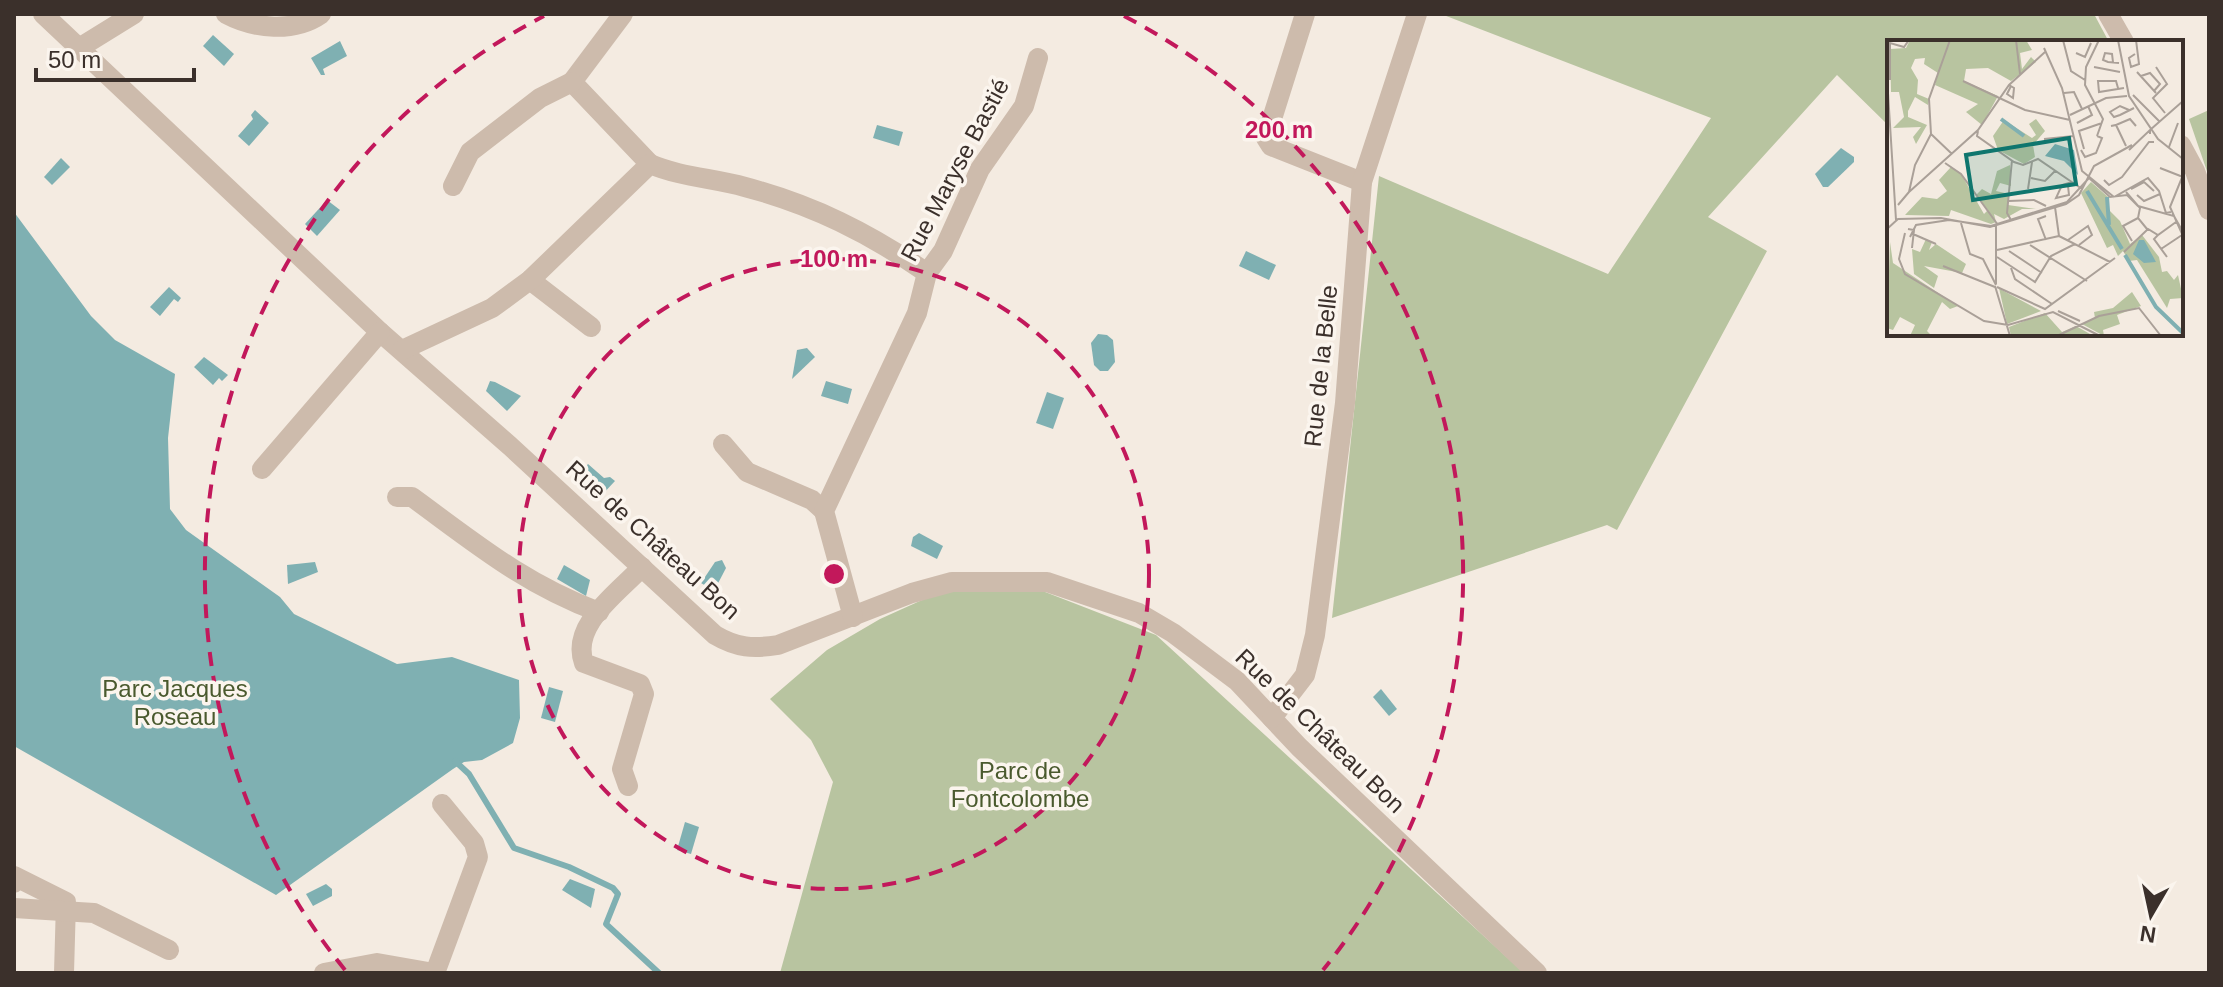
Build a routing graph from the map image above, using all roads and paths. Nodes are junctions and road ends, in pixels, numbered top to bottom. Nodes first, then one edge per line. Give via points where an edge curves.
1 (43, 14) edge
2 (134, 14) edge
3 (226, 14) edge
4 (321, 14) edge
5 (623, 14) edge
6 (1305, 14) edge
7 (1417, 14) edge
8 (2108, 14) edge
9 (2123, 40) edge
10 (79, 48) junction
11 (1038, 58) dead end
12 (572, 82) junction
13 (2183, 149) edge
14 (650, 164) junction
15 (1362, 182) junction
16 (453, 186) dead end
17 (2209, 210) edge
18 (927, 273) junction
19 (530, 280) junction
20 (591, 327) dead end
21 (380, 332) junction
22 (402, 350) junction
23 (723, 444) dead end
24 (262, 469) dead end
25 (397, 497) dead end
26 (824, 511) junction
27 (642, 567) junction
28 (599, 612) junction
29 (853, 617) junction
30 (1272, 718) junction
31 (628, 786) dead end
32 (442, 804) dead end
33 (14, 883) edge
34 (14, 908) edge
35 (66, 910) junction
36 (169, 950) dead end
37 (64, 973) edge
38 (324, 973) edge
39 (434, 973) edge
40 (1537, 973) edge

1 - 10 street, Rue de Château Bon
2 - 10 street
3 - 4 street via 275,28
5 - 12 street
6 - 15 street via 1266,138 1271,146
7 - 15 street, Rue de la Belle
8 - 9 street
10 - 21 street, Rue de Château Bon
11 - 18 street, Rue Maryse Bastié via 1024,106 980,169 943,251
12 - 14 street
12 - 16 street via 540,98 470,152
13 - 17 street
14 - 18 street via 827,213 872,235
14 - 19 street
15 - 30 street, Rue de la Belle via 1345,403 1315,635 1305,675
18 - 26 street, Rue Maryse Bastié via 917,313
19 - 20 street
19 - 22 street via 492,308
21 - 22 street, Rue de Château Bon
21 - 24 street
22 - 27 street, Rue de Château Bon
23 - 26 street via 747,472 812,500
25 - 28 street via 412,497 486,555 559,597
26 - 29 street
27 - 28 street
27 - 29 street, Rue de Château Bon via 732,646 778,645
28 - 31 street via 582,634 579,649 584,663 640,684 644,694 622,769
29 - 30 street, Rue de Château Bon via 952,582 1047,582 1139,613 1173,633 1237,681
30 - 40 street, Rue de Château Bon
32 - 39 street via 474,843 478,857
33 - 35 street via 14,876 66,902
34 - 35 street
35 - 36 street via 94,913
35 - 37 street
38 - 39 street via 377,963

